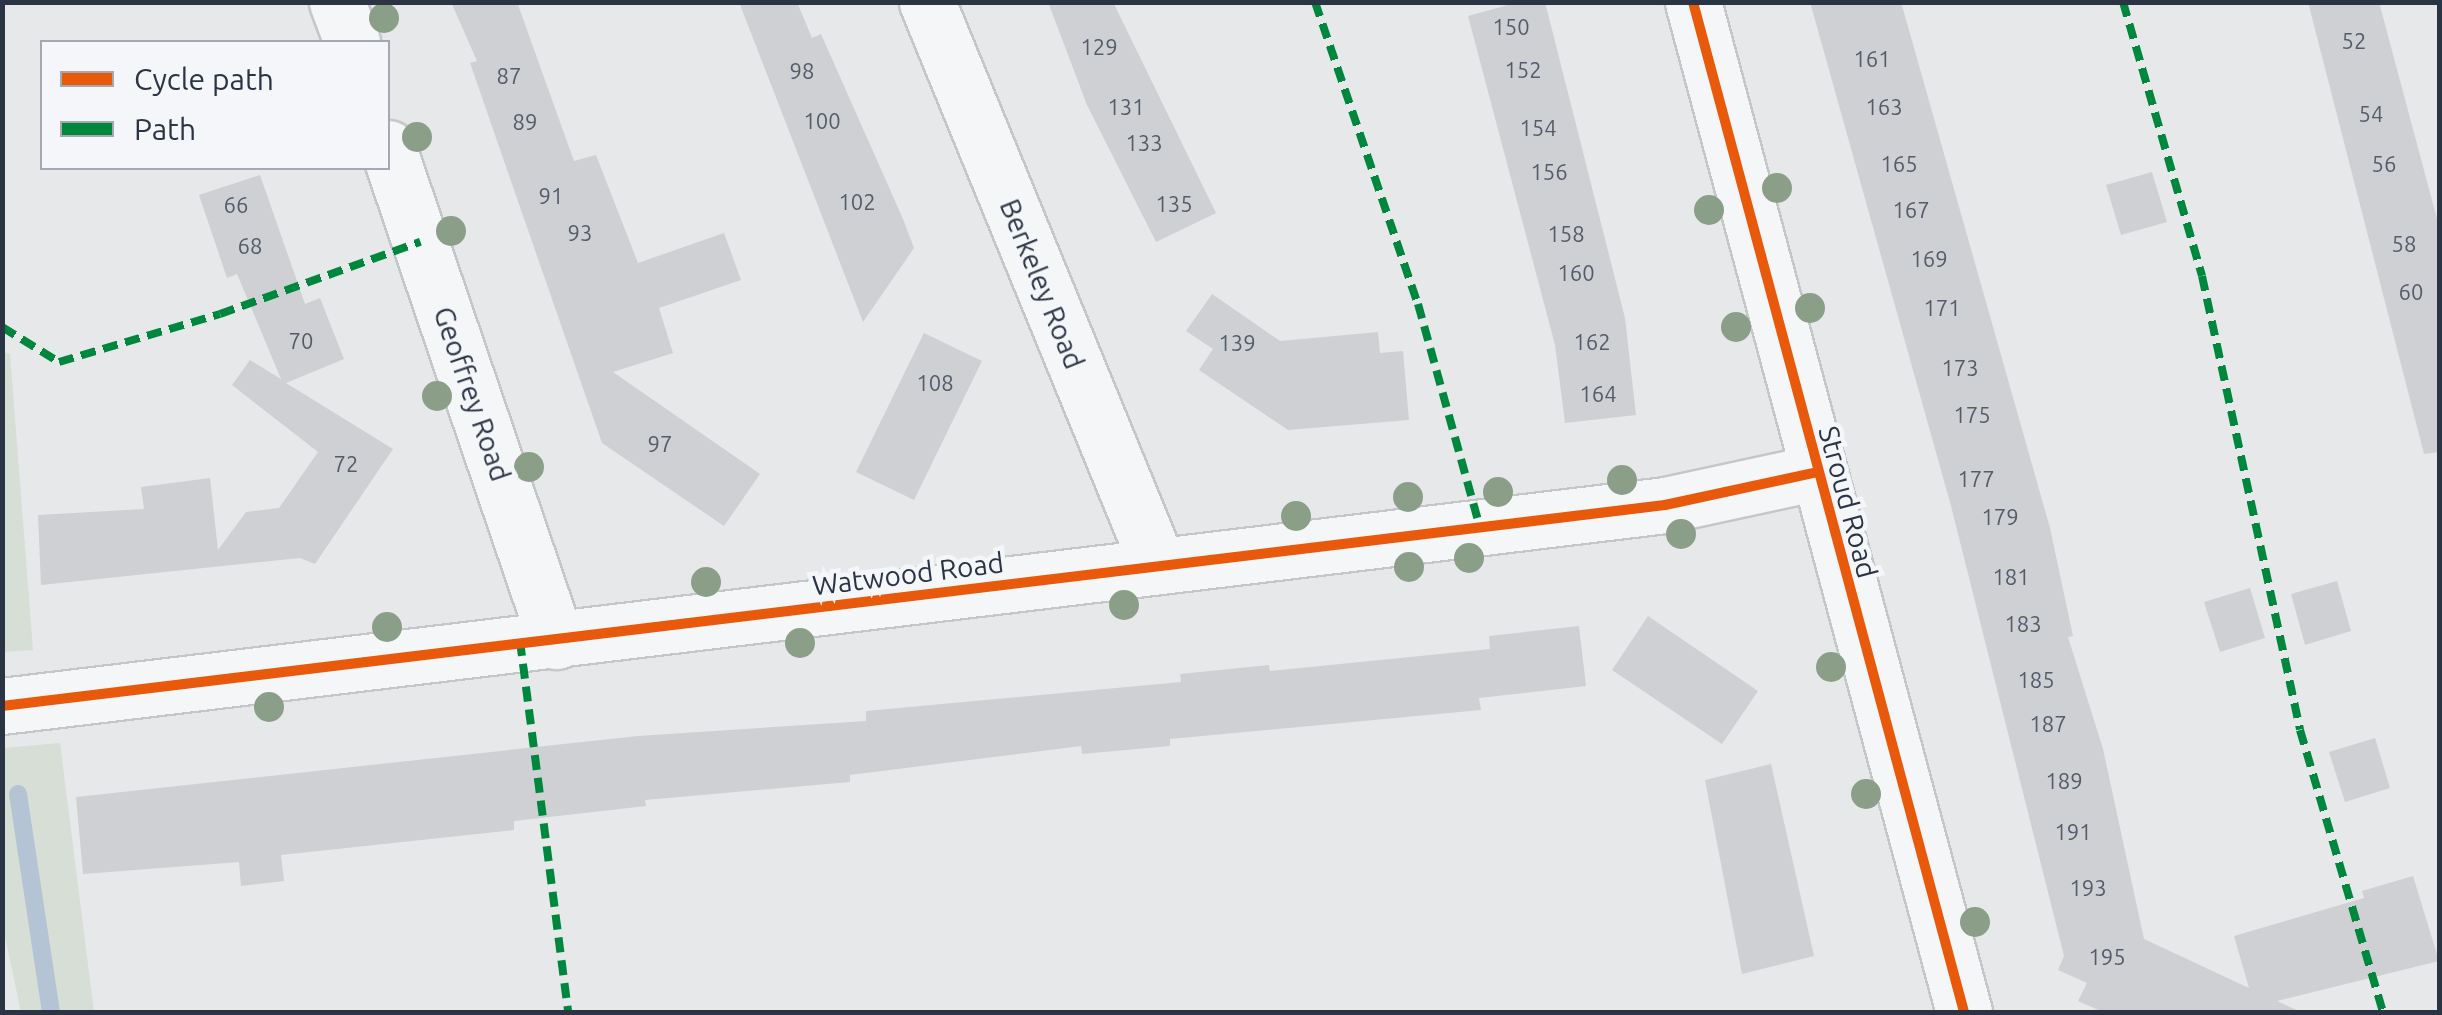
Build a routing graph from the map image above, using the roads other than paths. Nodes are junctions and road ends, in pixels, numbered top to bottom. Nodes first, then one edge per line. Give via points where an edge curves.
1 (338, 2) edge
2 (927, 2) edge
3 (1693, 2) edge
4 (351, 40) edge
5 (390, 154) edge
6 (1818, 472) junction
7 (1158, 566) junction
8 (556, 641) junction
9 (2, 706) edge
10 (1964, 1012) edge

1 - 4 street
2 - 7 street, Berkeley Road
3 - 6 street, Stroud Road
5 - 8 street, Geoffrey Road
6 - 7 street, Watwood Road via 1665,505
6 - 10 street, Stroud Road
7 - 8 street, Watwood Road
8 - 9 street, Watwood Road

